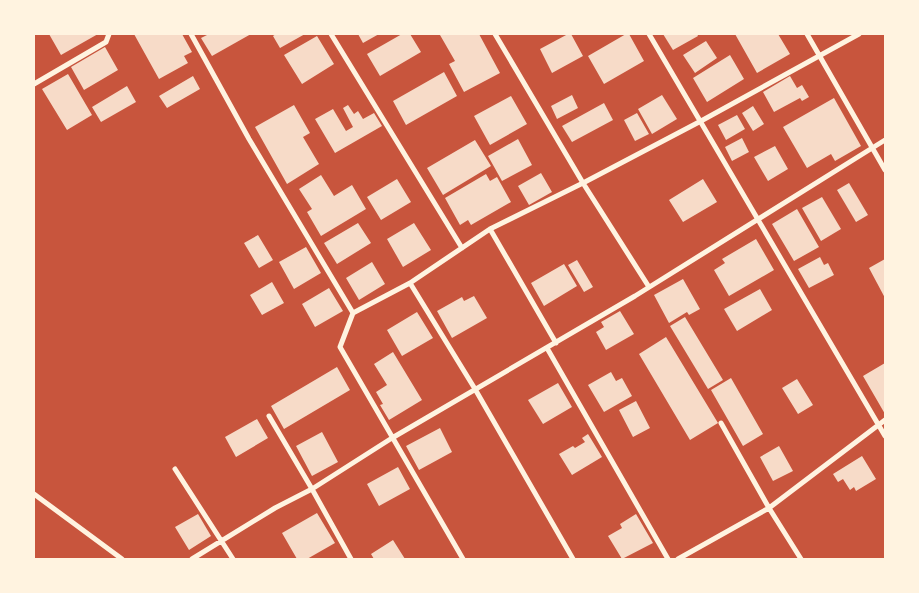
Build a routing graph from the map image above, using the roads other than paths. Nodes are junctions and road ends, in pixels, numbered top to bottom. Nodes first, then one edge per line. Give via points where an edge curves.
1 (109, 34) edge
2 (191, 34) edge
3 (331, 34) edge
4 (495, 34) edge
5 (648, 34) edge
6 (807, 34) edge
7 (859, 34) edge
8 (820, 56) junction
9 (34, 84) edge
10 (701, 121) junction
11 (885, 140) edge
12 (872, 148) junction
13 (885, 170) edge
14 (583, 183) junction
15 (758, 218) junction
16 (490, 229) junction
17 (462, 248) junction
18 (410, 283) junction
19 (649, 287) junction
20 (353, 313) junction
21 (556, 343) junction
22 (547, 348) junction
23 (475, 389) junction
24 (269, 416) dead end
25 (885, 420) edge
26 (722, 424) dead end
27 (878, 425) junction
28 (885, 436) edge
29 (392, 438) junction
30 (175, 469) dead end
31 (312, 489) junction
32 (34, 494) edge
33 (769, 508) junction
34 (222, 540) junction
35 (122, 559) edge
36 (192, 559) edge
37 (233, 559) edge
38 (351, 559) edge
39 (463, 559) edge
40 (573, 559) edge
41 (668, 559) edge
42 (678, 559) edge
43 (801, 559) edge

1 - 9 street via 106,42
2 - 20 street via 249,139
3 - 17 street
4 - 14 street
5 - 10 street
6 - 8 street
7 - 8 street
8 - 10 street
8 - 12 street
10 - 14 street
10 - 15 street
11 - 12 street
12 - 13 street
12 - 15 street
14 - 16 street
14 - 19 street
15 - 19 street
15 - 27 street
16 - 17 street
16 - 21 street
17 - 18 street
18 - 20 street
18 - 23 street
19 - 21 street
20 - 29 street via 340,347
21 - 22 street
22 - 23 street
22 - 41 street
23 - 29 street
23 - 40 street
24 - 31 street
25 - 27 street
26 - 33 street
27 - 28 street
27 - 33 street
29 - 31 street
29 - 39 street
30 - 34 street
31 - 34 street
31 - 38 street
32 - 35 street
33 - 42 street
33 - 43 street
34 - 36 street
34 - 37 street

